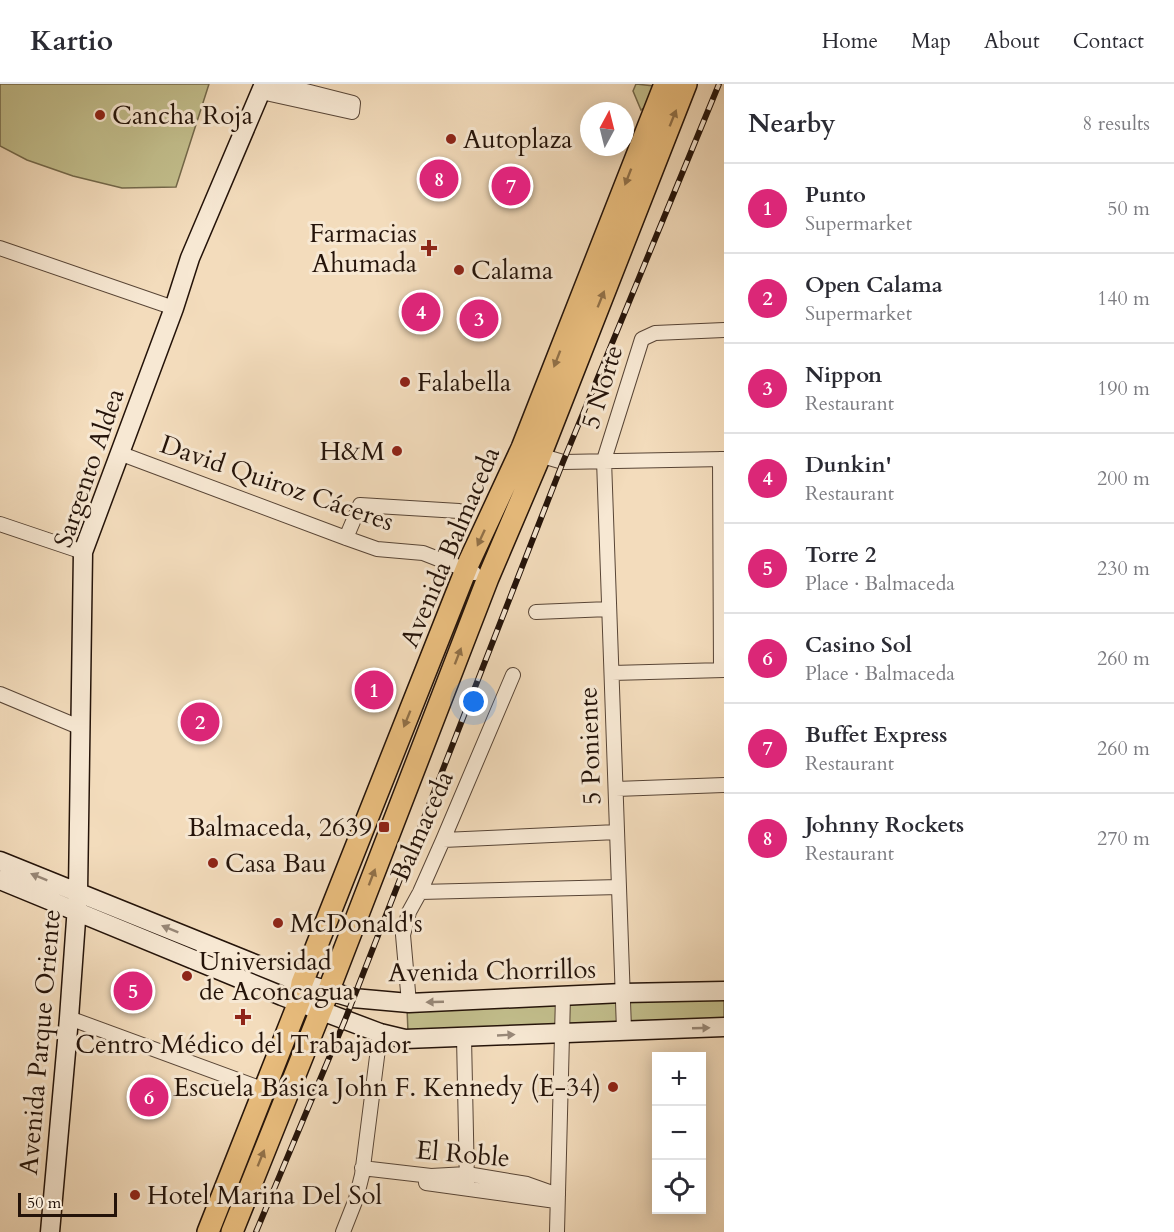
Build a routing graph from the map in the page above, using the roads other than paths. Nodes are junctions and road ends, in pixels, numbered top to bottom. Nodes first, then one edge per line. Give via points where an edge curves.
1 (665, 84) edge
2 (686, 84) edge
3 (268, 87) edge
4 (0, 248) edge
5 (174, 308) junction
6 (724, 330) edge
7 (531, 452) junction
8 (119, 453) junction
9 (722, 459) edge
10 (604, 460) junction
11 (459, 511) dead end
12 (0, 524) edge
13 (346, 538) junction
14 (83, 552) junction
15 (466, 570) junction
16 (723, 577) edge
17 (488, 578) junction
18 (609, 609) junction
19 (536, 612) dead end
20 (722, 670) edge
21 (612, 673) junction
22 (513, 675) dead end
23 (0, 694) edge
24 (80, 727) junction
25 (724, 785) edge
26 (616, 789) junction
27 (617, 832) junction
28 (443, 840) junction
29 (0, 861) edge
30 (0, 880) edge
31 (619, 887) junction
32 (78, 892) junction
33 (420, 892) junction
34 (77, 911) junction
35 (328, 990) junction
36 (724, 991) edge
37 (301, 993) junction
38 (623, 993) junction
39 (563, 996) junction
40 (409, 1003) junction
41 (321, 1010) junction
42 (69, 1018) junction
43 (724, 1027) edge
44 (624, 1030) junction
45 (562, 1032) junction
46 (380, 1033) junction
47 (464, 1037) junction
48 (265, 1090) junction
49 (362, 1171) junction
50 (466, 1181) junction
51 (558, 1198) junction
52 (50, 1232) edge
53 (208, 1232) edge
54 (232, 1232) edge
55 (343, 1232) edge
56 (557, 1232) edge

1 -> 7 main road, Avenida Balmaceda
7 -> 2 main road, Avenida Balmaceda
3 - 3 street via 352,112 353,103
3 - 5 street, Sargento Aldea via 198,239
4 - 5 street
5 - 8 street, Sargento Aldea
6 - 10 street, 5 Norte via 655,333 642,339
7 - 10 street via 563,462
7 -> 15 main road, Avenida Balmaceda
7 - 17 main road, Avenida Balmaceda
8 - 13 street, David Quiroz Cáceres
8 - 14 street, Sargento Aldea
9 - 10 street
9 - 16 street
10 - 18 street, 5 Poniente
11 - 13 street via 360,505
12 - 14 street
13 - 15 street, David Quiroz Cáceres via 377,549 423,553
14 - 24 street, Sargento Aldea
15 - 17 street, David Quiroz Cáceres
15 -> 37 main road, Avenida Balmaceda
16 - 20 street
35 -> 17 main road, Avenida Balmaceda
18 - 19 street
18 - 21 street, 5 Poniente
20 - 21 street
21 - 26 street, 5 Poniente
22 - 28 street, Balmaceda
23 - 24 street
24 - 32 street, Sargento Aldea
25 - 26 street
26 - 27 street, 5 Poniente
27 - 28 street
27 - 31 street, 5 Poniente
28 - 33 street, Balmaceda
32 -> 29 street, Avenida Chorrillos
30 - 34 street
31 - 33 street
31 - 38 street, 5 Poniente
32 - 34 street, Avenida Parque Oriente
37 -> 32 street, Avenida Chorrillos
33 - 40 street, Balmaceda via 403,935
34 - 37 street
34 - 42 street, Avenida Parque Oriente
35 - 37 street, Avenida Chorrillos
35 - 40 street, Avenida Chorrillos via 353,998
35 - 41 main road, Avenida Balmaceda
36 - 38 street, Avenida Chorrillos
37 - 41 street
37 - 48 main road, Avenida Balmaceda
38 - 39 street, Avenida Chorrillos
38 - 44 street, 5 Poniente
39 -> 40 street, Avenida Chorrillos
39 - 45 street
41 - 46 street
54 -> 41 main road, Avenida Balmaceda
42 - 48 street
42 - 52 street, Avenida Parque Oriente
44 -> 43 street
44 - 45 street
47 -> 45 street
45 - 51 street
46 - 47 street via 405,1039
46 - 49 street
47 - 50 street
48 - 53 main road, Avenida Balmaceda
49 - 50 street, El Roble
49 - 55 street
50 - 51 street, El Roble via 526,1184
51 - 56 street

